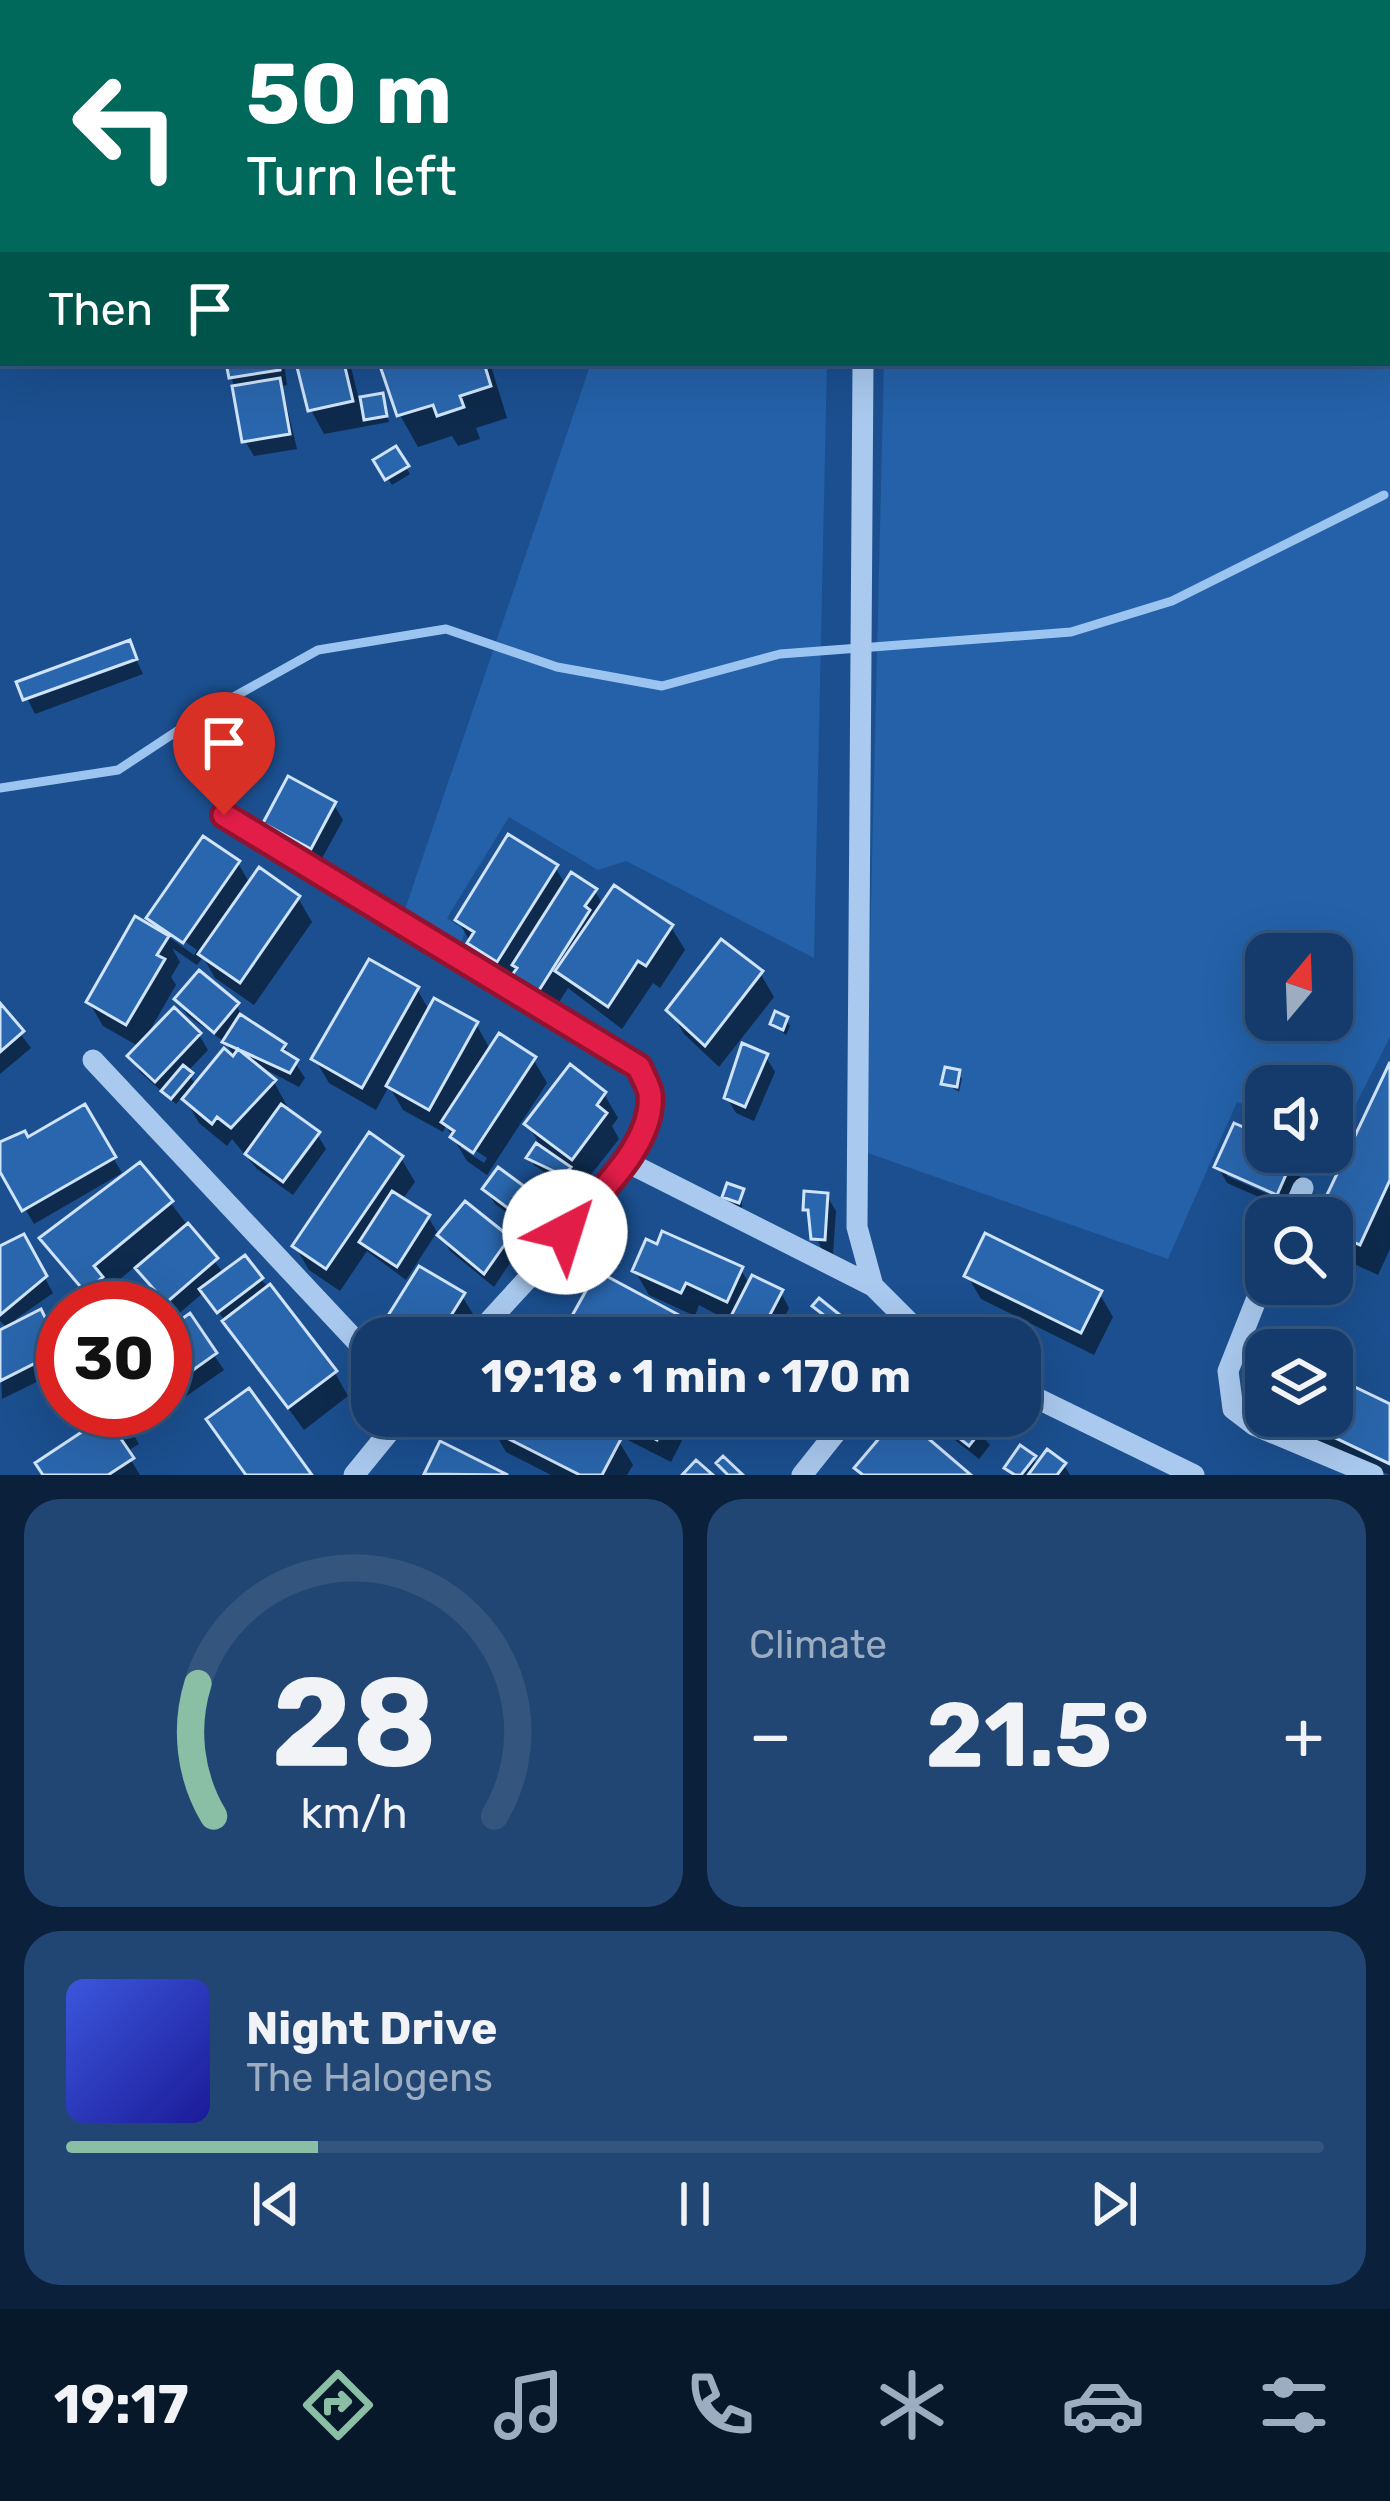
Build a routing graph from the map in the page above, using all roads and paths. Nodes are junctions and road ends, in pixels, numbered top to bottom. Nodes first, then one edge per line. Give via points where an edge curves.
1 (863, 366) edge
2 (224, 815) dead end
3 (92, 1060) dead end
4 (625, 1161) junction
5 (1303, 1188) dead end
6 (1299, 1197) edge
7 (873, 1286) junction
8 (1254, 1305) edge
9 (492, 1317) edge
10 (900, 1317) edge
11 (351, 1336) edge
12 (1041, 1400) edge
13 (385, 1437) edge
14 (832, 1437) edge
15 (355, 1475) edge
16 (802, 1475) edge
17 (1195, 1475) edge
18 (1373, 1475) edge

1 - 7 street via 857,1227
2 - 4 street via 639,1067 650,1094
3 - 11 street
4 - 7 street
4 - 9 street
5 - 6 street
7 - 10 street
8 - 18 street via 1228,1371 1233,1408 1254,1426
12 - 17 street
13 - 15 street
14 - 16 street

